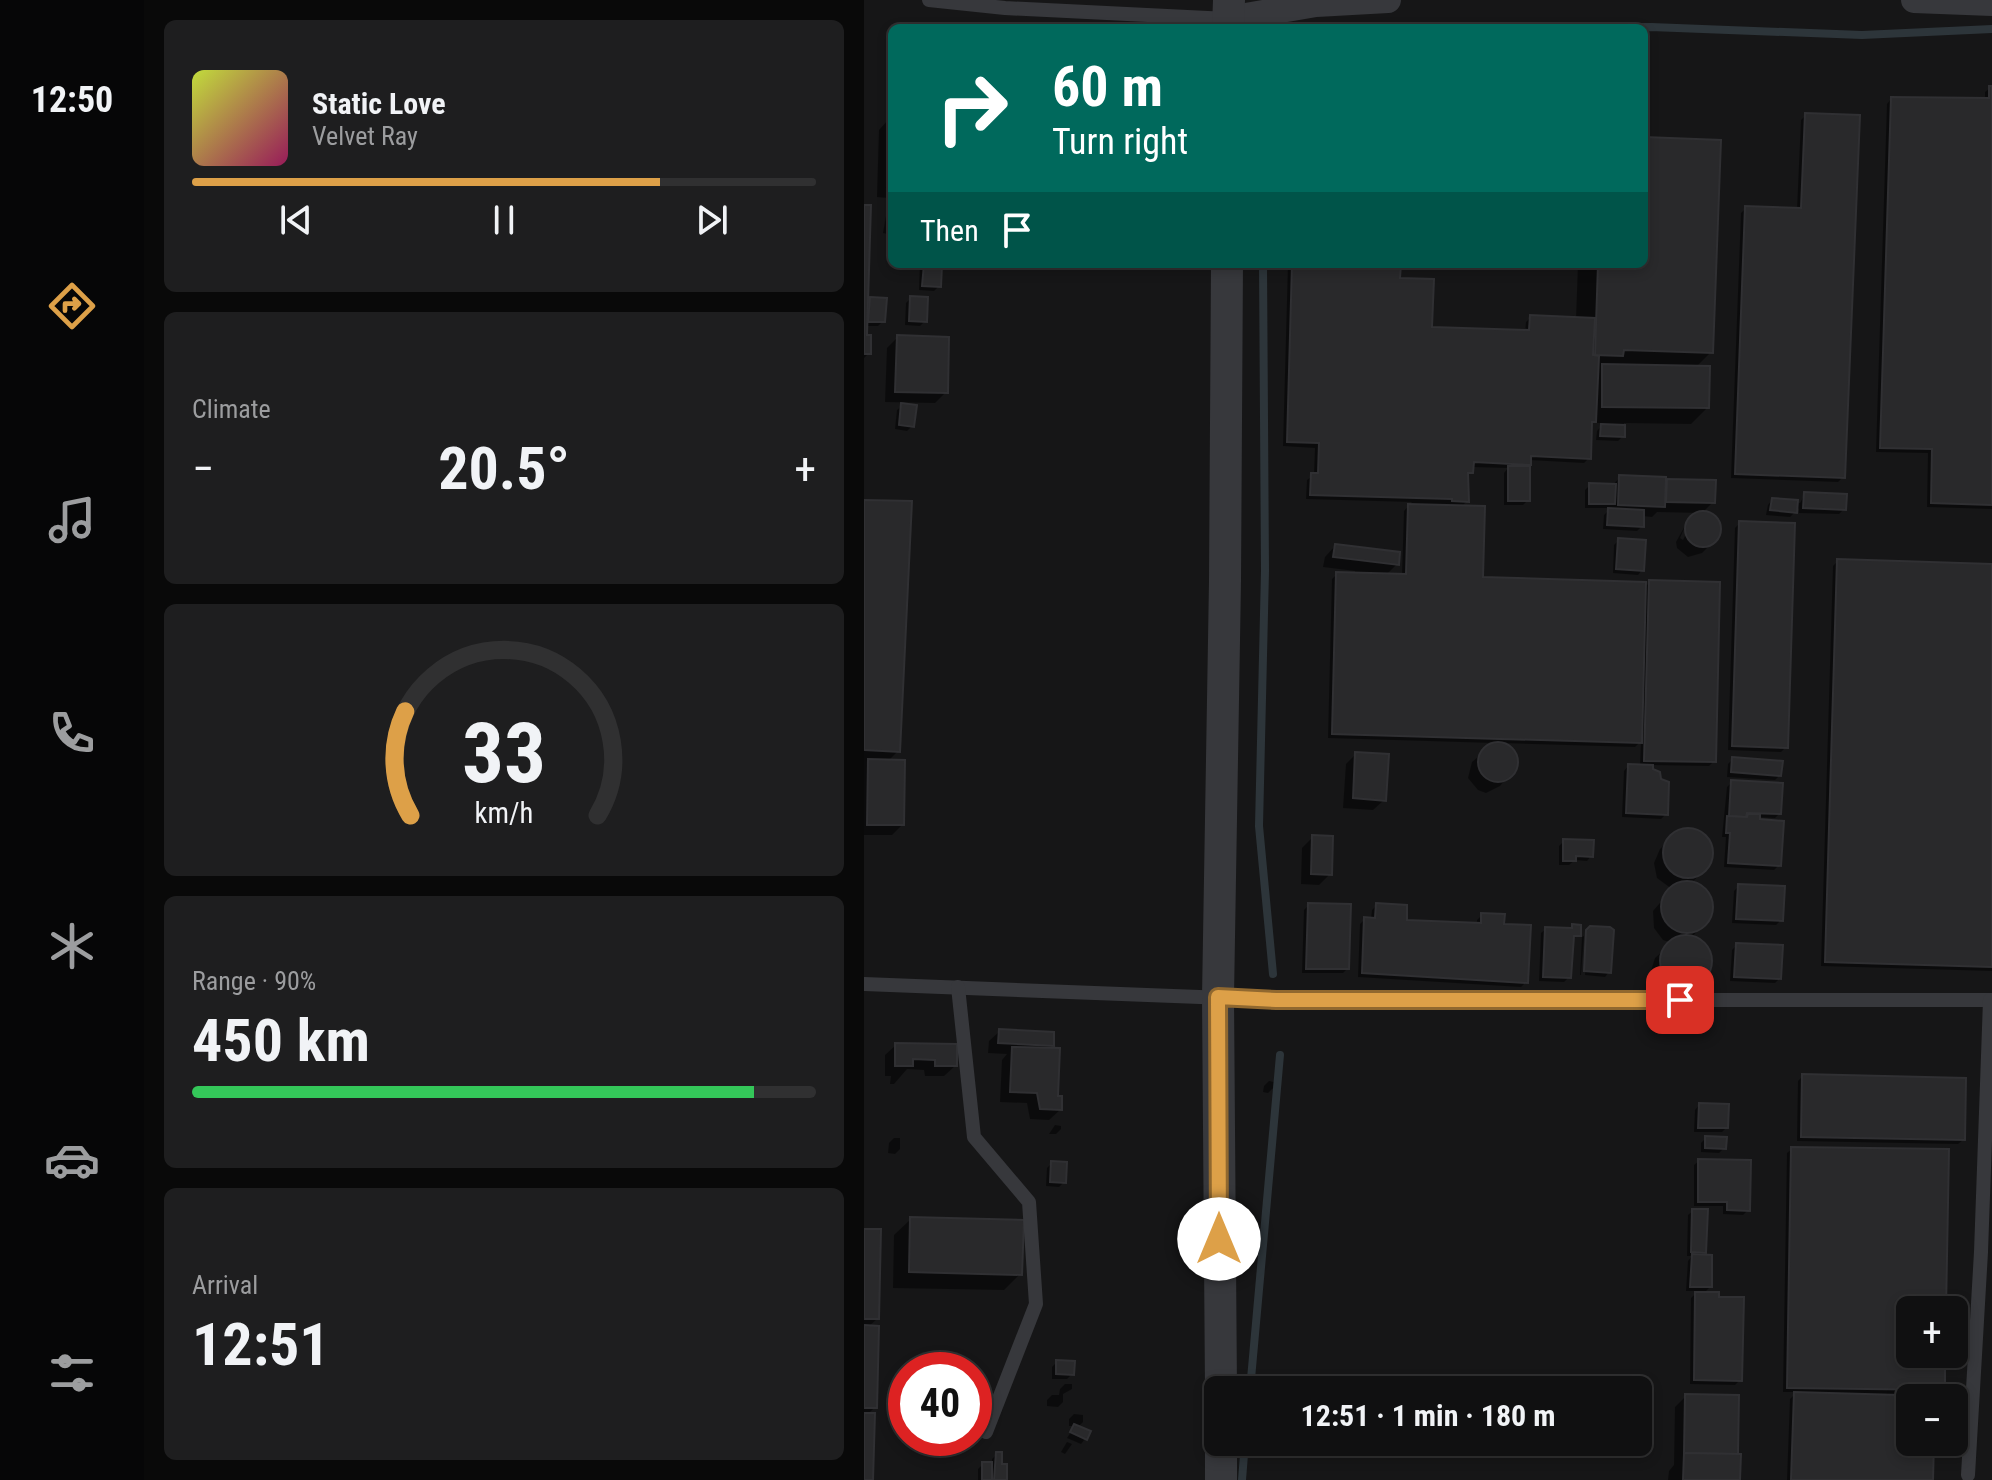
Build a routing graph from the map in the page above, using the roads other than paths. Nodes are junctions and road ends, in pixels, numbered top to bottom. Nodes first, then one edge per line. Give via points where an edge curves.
1 (929, 0) edge
2 (1388, 0) edge
3 (1914, 0) edge
4 (1992, 3) edge
5 (1229, 16) edge
6 (1227, 268) edge
7 (864, 984) edge
8 (958, 987) junction
9 (1218, 997) junction
10 (1991, 1000) edge
11 (1221, 1376) edge
12 (992, 1417) edge
13 (1221, 1456) edge
14 (1968, 1475) dead end
15 (1221, 1480) edge

1 - 5 lane
2 - 5 street
3 - 4 street
6 - 9 street
7 - 8 lane
8 - 9 lane
8 - 12 lane via 974,1137 1029,1202 1036,1304
9 - 10 lane
9 - 11 street
10 - 14 lane
13 - 15 street

